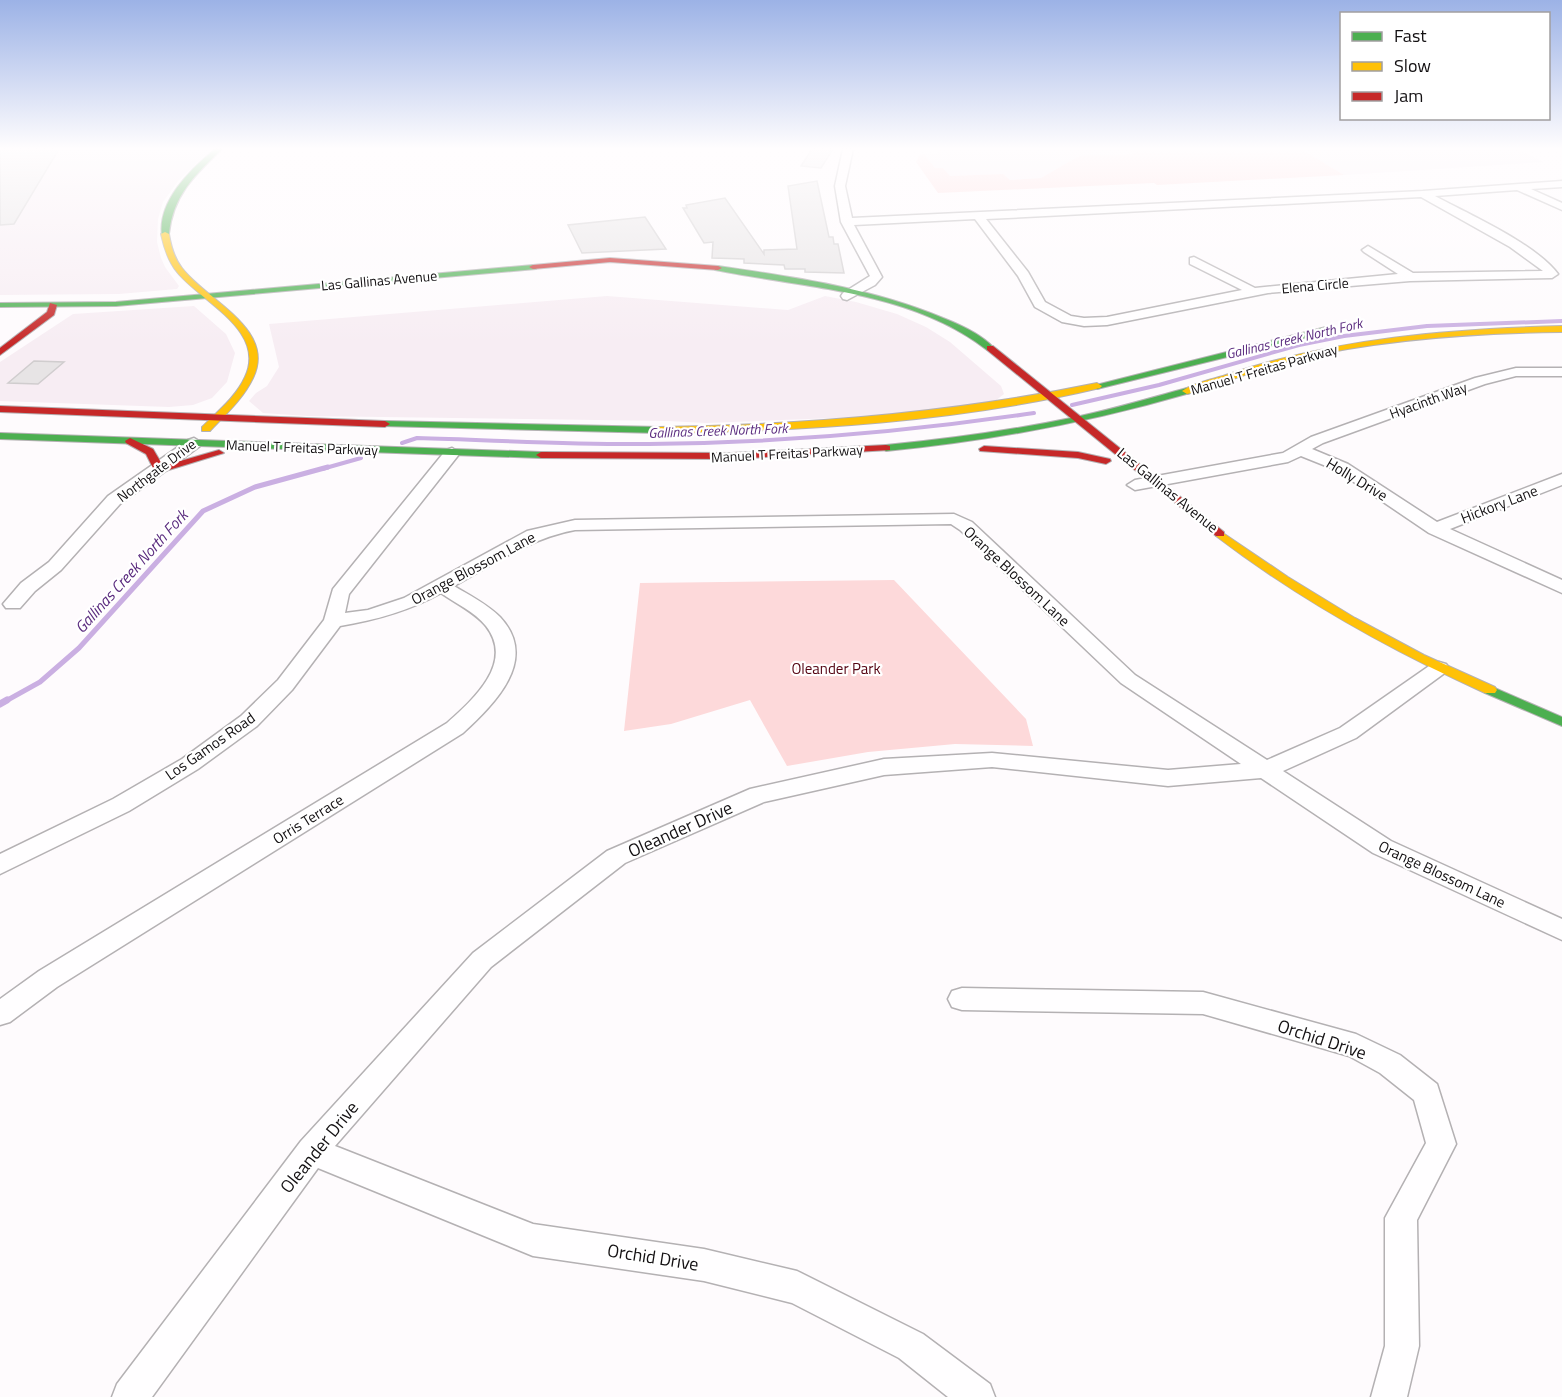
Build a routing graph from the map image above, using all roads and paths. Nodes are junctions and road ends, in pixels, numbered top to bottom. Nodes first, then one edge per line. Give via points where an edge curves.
1 (167, 214) edge
2 (845, 214) edge
3 (1015, 214) edge
4 (1459, 214) edge
5 (978, 216) junction
6 (847, 222) junction
7 (182, 223) dead end
8 (164, 224) junction
9 (1368, 249) dead end
10 (1194, 261) dead end
11 (194, 277) junction
12 (1410, 277) junction
13 (290, 288) junction
14 (1254, 292) junction
15 (851, 293) junction
16 (208, 296) junction
17 (159, 300) junction
18 (0, 305) edge
19 (53, 305) junction
20 (233, 321) junction
21 (1341, 327) dead end
22 (962, 329) junction
23 (1562, 329) edge
24 (946, 333) junction
25 (0, 337) edge
26 (0, 352) edge
27 (1562, 372) edge
28 (238, 395) junction
29 (0, 409) edge
30 (1055, 410) junction
31 (152, 415) junction
32 (215, 419) junction
33 (260, 420) junction
34 (0, 424) edge
35 (0, 436) edge
36 (130, 441) junction
37 (194, 443) junction
38 (259, 446) junction
39 (909, 446) junction
40 (1300, 450) junction
41 (452, 453) junction
42 (1113, 467) junction
43 (159, 470) junction
44 (1562, 479) edge
45 (1146, 488) junction
46 (1435, 529) junction
47 (442, 586) junction
48 (1562, 587) edge
49 (13, 604) dead end
50 (334, 621) junction
51 (1430, 676) junction
52 (1562, 722) edge
53 (1265, 770) junction
54 (0, 865) edge
55 (1562, 930) edge
56 (963, 999) dead end
57 (0, 1014) edge
58 (312, 1151) junction
59 (130, 1397) edge
60 (977, 1397) edge
61 (1389, 1397) edge

1 - 8 main road
2 - 6 street
3 - 5 street
4 - 12 street, Elena Circle via 1552,273
5 - 6 street
5 - 14 street, Elena Circle via 1024,275 1040,304 1067,319 1107,321
6 - 15 street via 876,277
7 - 8 main road
8 - 11 main road, Northgate Drive via 173,260
9 - 12 street
10 - 14 street
11 - 16 main road, Northgate Drive via 214,289
11 - 17 main road via 184,291
12 - 14 street, Elena Circle
13 - 15 main road, Las Gallinas Avenue via 610,260 652,260 758,274 787,283
13 - 16 main road, Las Gallinas Avenue
13 - 20 main road via 244,301
15 - 22 main road, Las Gallinas Avenue via 918,309
15 - 24 main road, Las Gallinas Avenue
16 - 17 main road, Las Gallinas Avenue
16 - 20 main road, Northgate Drive
17 - 19 main road, Las Gallinas Avenue
18 - 19 main road, Las Gallinas Avenue
19 - 25 main road
19 - 26 main road via 51,314
20 - 28 main road, Northgate Drive via 250,338 253,349 254,366
21 - 30 main road, Manuel T Freitas Parkway via 1277,340
22 - 24 main road
22 - 30 main road, Las Gallinas Avenue via 999,353
23 - 30 main road, Manuel T Freitas Parkway via 1424,334 1366,342 1305,355 1170,396
24 - 30 main road, Las Gallinas Avenue
27 - 40 street, Hyacinth Way via 1516,372 1480,381 1317,440
28 - 31 main road
28 - 32 main road, Northgate Drive
28 - 33 main road via 246,410
29 - 31 main road, Manuel T Freitas Parkway
30 - 33 main road, Manuel T Freitas Parkway via 674,431
30 - 39 main road, Manuel T Freitas Parkway via 1007,433
30 - 42 main road, Las Gallinas Avenue via 1080,440
30 - 45 main road, Las Gallinas Avenue
31 - 32 main road, Manuel T Freitas Parkway
32 - 33 main road, Manuel T Freitas Parkway
32 - 34 main road via 159,431
32 - 37 main road, Northgate Drive
33 - 37 main road via 226,428
35 - 36 main road, Manuel T Freitas Parkway
36 - 37 main road, Manuel T Freitas Parkway
36 - 43 main road via 154,453
37 - 38 main road, Manuel T Freitas Parkway
37 - 43 street, Northgate Drive
38 - 41 main road, Manuel T Freitas Parkway
38 - 43 main road via 210,454
39 - 41 main road, Manuel T Freitas Parkway via 673,457
39 - 42 main road via 1078,455
40 - 45 street via 1288,457
40 - 46 street, Holly Drive via 1342,467
41 - 50 street, Los Gamos Road via 340,593
42 - 45 main road, Las Gallinas Avenue
43 - 49 street, Northgate Drive via 114,500 55,566
44 - 46 street, Hickory Lane
45 - 51 main road, Las Gallinas Avenue
46 - 48 street, Holly Drive
47 - 50 street, Orange Blossom Lane via 411,602 371,615
47 - 53 street, Orange Blossom Lane via 533,535 576,525 954,519 1128,679
47 - 57 street, Orris Terrace via 494,622 505,641 506,662 486,701 455,728 48,980
50 - 54 street, Los Gamos Road via 285,686 249,721 190,764 121,804
51 - 52 main road, Las Gallinas Avenue
51 - 53 street, Oleander Drive via 1348,733
53 - 55 street, Orange Blossom Lane via 1382,847
53 - 58 street, Oleander Drive via 1168,778 992,760 884,767 758,795 616,858 482,960
56 - 61 street, Orchid Drive via 1203,1003 1356,1046 1390,1064 1427,1093 1441,1144 1401,1218 1402,1346
58 - 59 street, Oleander Drive
58 - 60 street, Orchid Drive via 534,1240 704,1265 797,1288 911,1346

